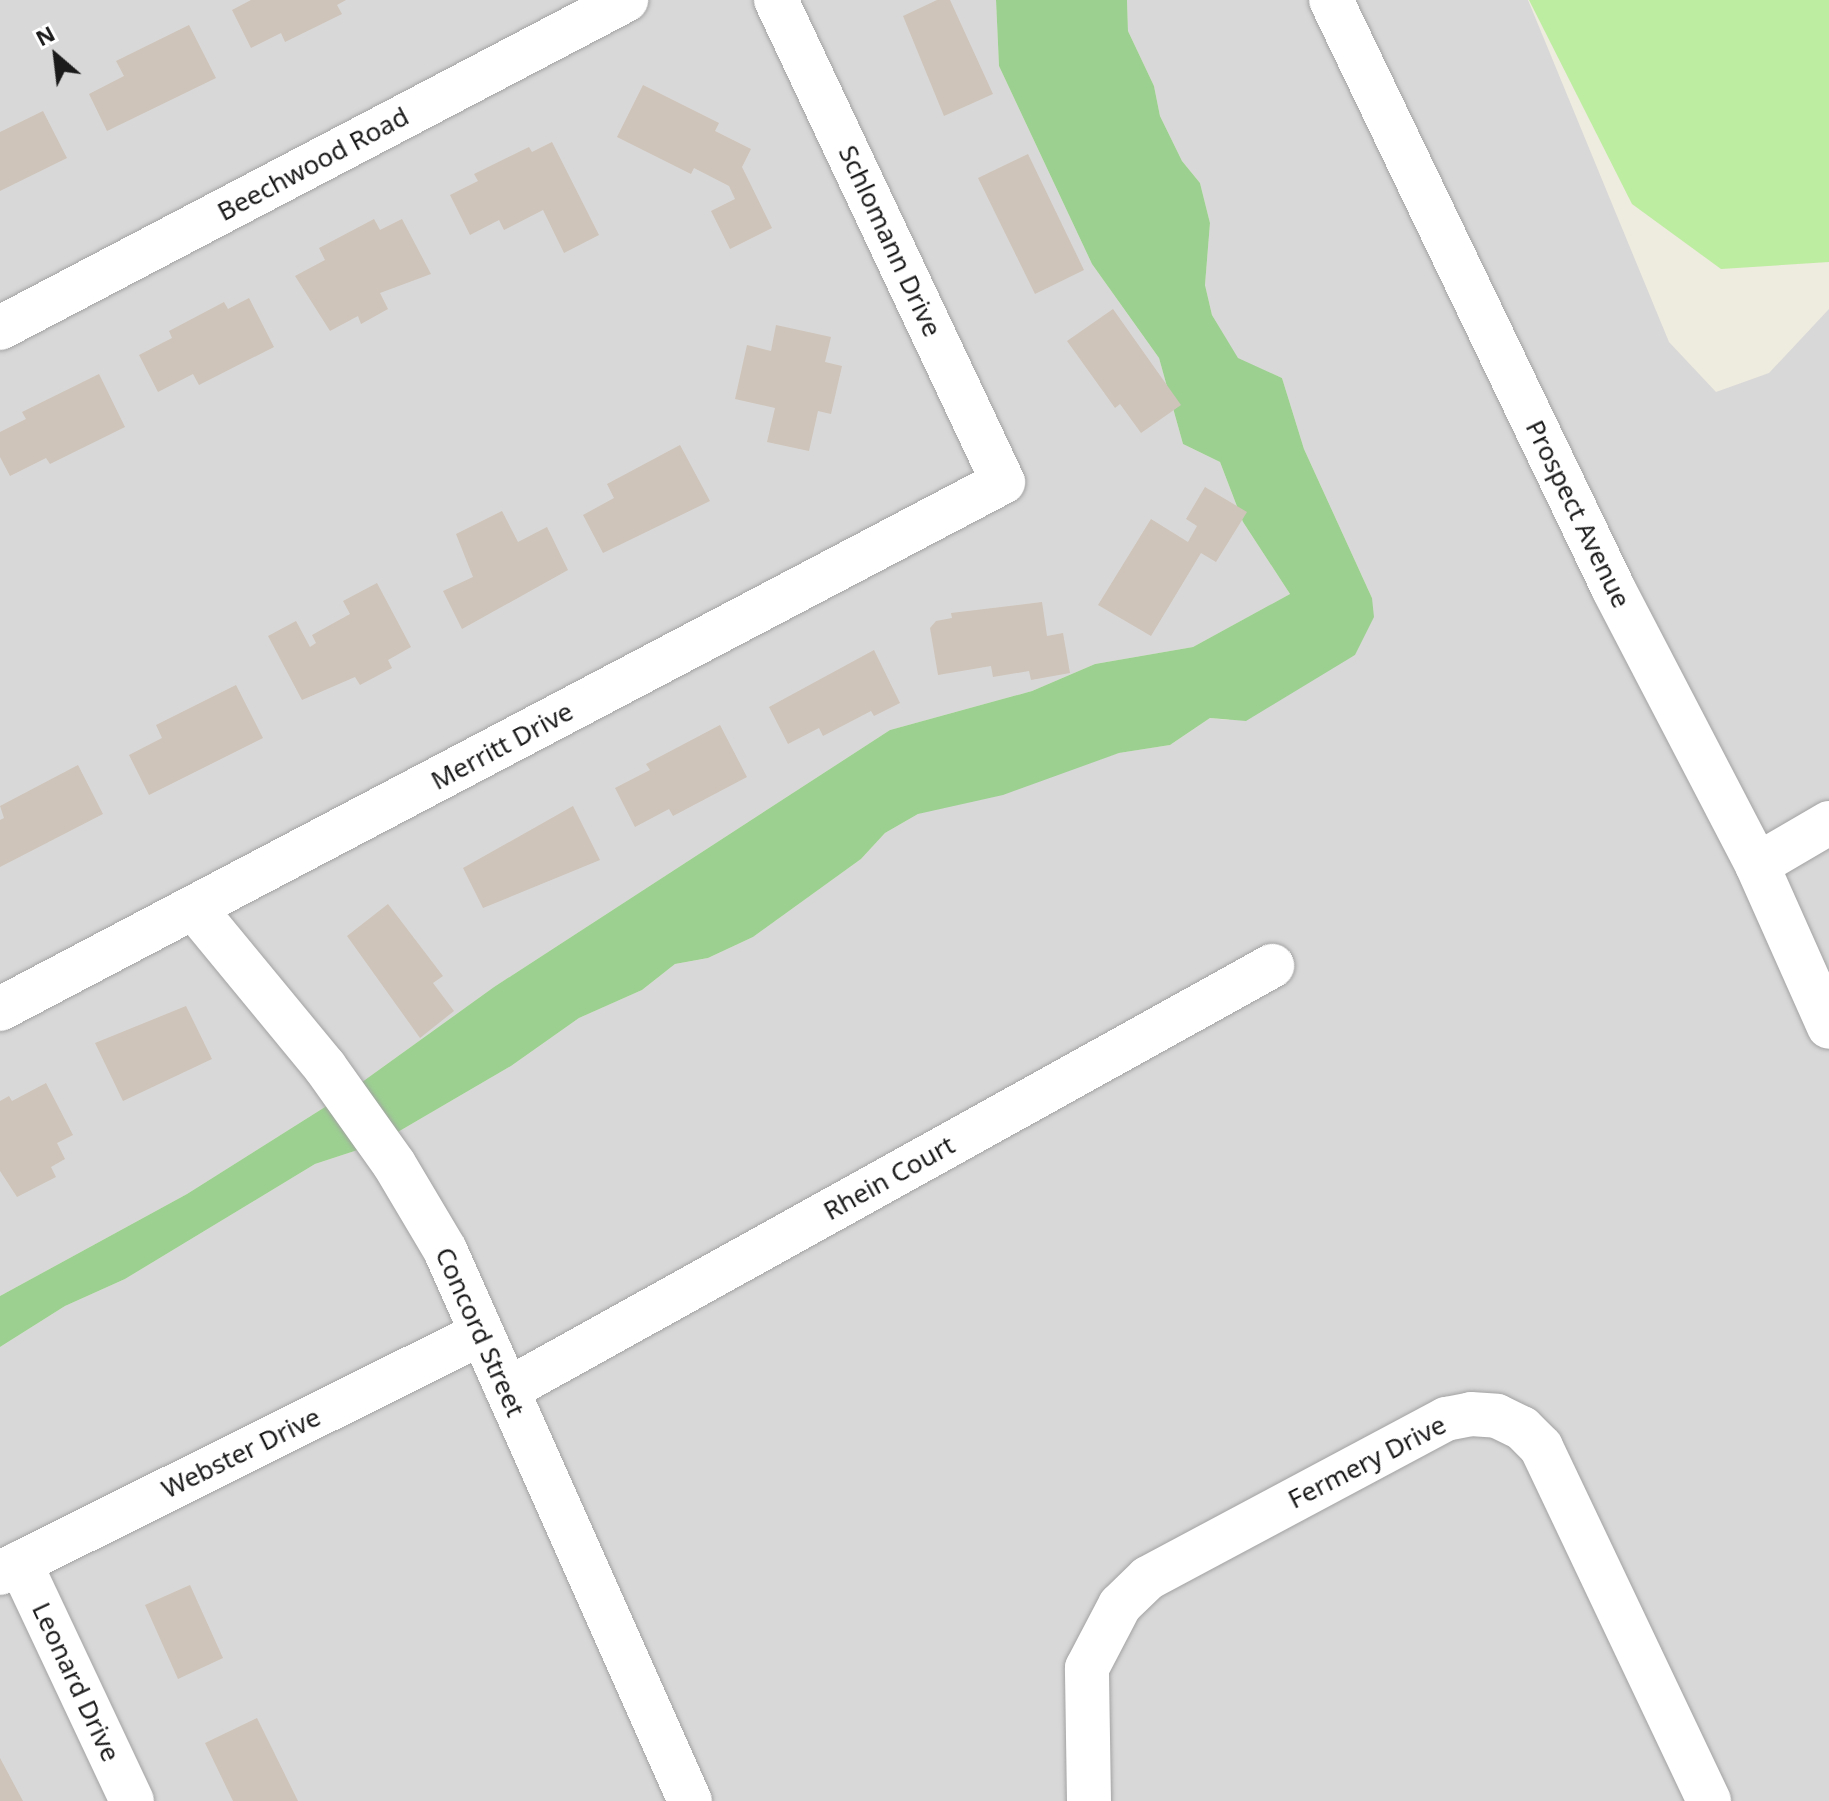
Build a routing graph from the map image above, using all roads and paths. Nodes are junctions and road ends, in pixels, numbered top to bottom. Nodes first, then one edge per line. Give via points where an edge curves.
1 (626, 0) edge
2 (776, 0) edge
3 (1331, 0) edge
4 (0, 328) edge
5 (1003, 482) joint
6 (1829, 823) edge
7 (1757, 865) junction
8 (194, 908) junction
9 (1272, 966) dead end
10 (0, 1009) edge
11 (1829, 1027) edge
12 (482, 1333) junction
13 (507, 1390) junction
14 (10, 1568) edge
15 (132, 1801) edge
16 (690, 1801) edge
17 (1089, 1801) edge
18 (1709, 1801) edge

1 - 4 street, Beechwood Road
2 - 5 street, Schlomann Drive
3 - 7 street, Prospect Avenue via 1614,590
5 - 8 street, Merritt Drive
6 - 7 street
7 - 11 street, Prospect Avenue
8 - 10 street, Merritt Drive
8 - 12 street, Concord Street via 325,1067 394,1164 445,1250
9 - 13 street, Rhein Court
12 - 13 street, Concord Street
12 - 14 street, Webster Drive
13 - 16 street, Concord Street
14 - 15 street, Leonard Drive
17 - 18 street, Fermery Drive via 1087,1668 1120,1605 1148,1578 1446,1419 1471,1414 1497,1416 1522,1428 1541,1447

